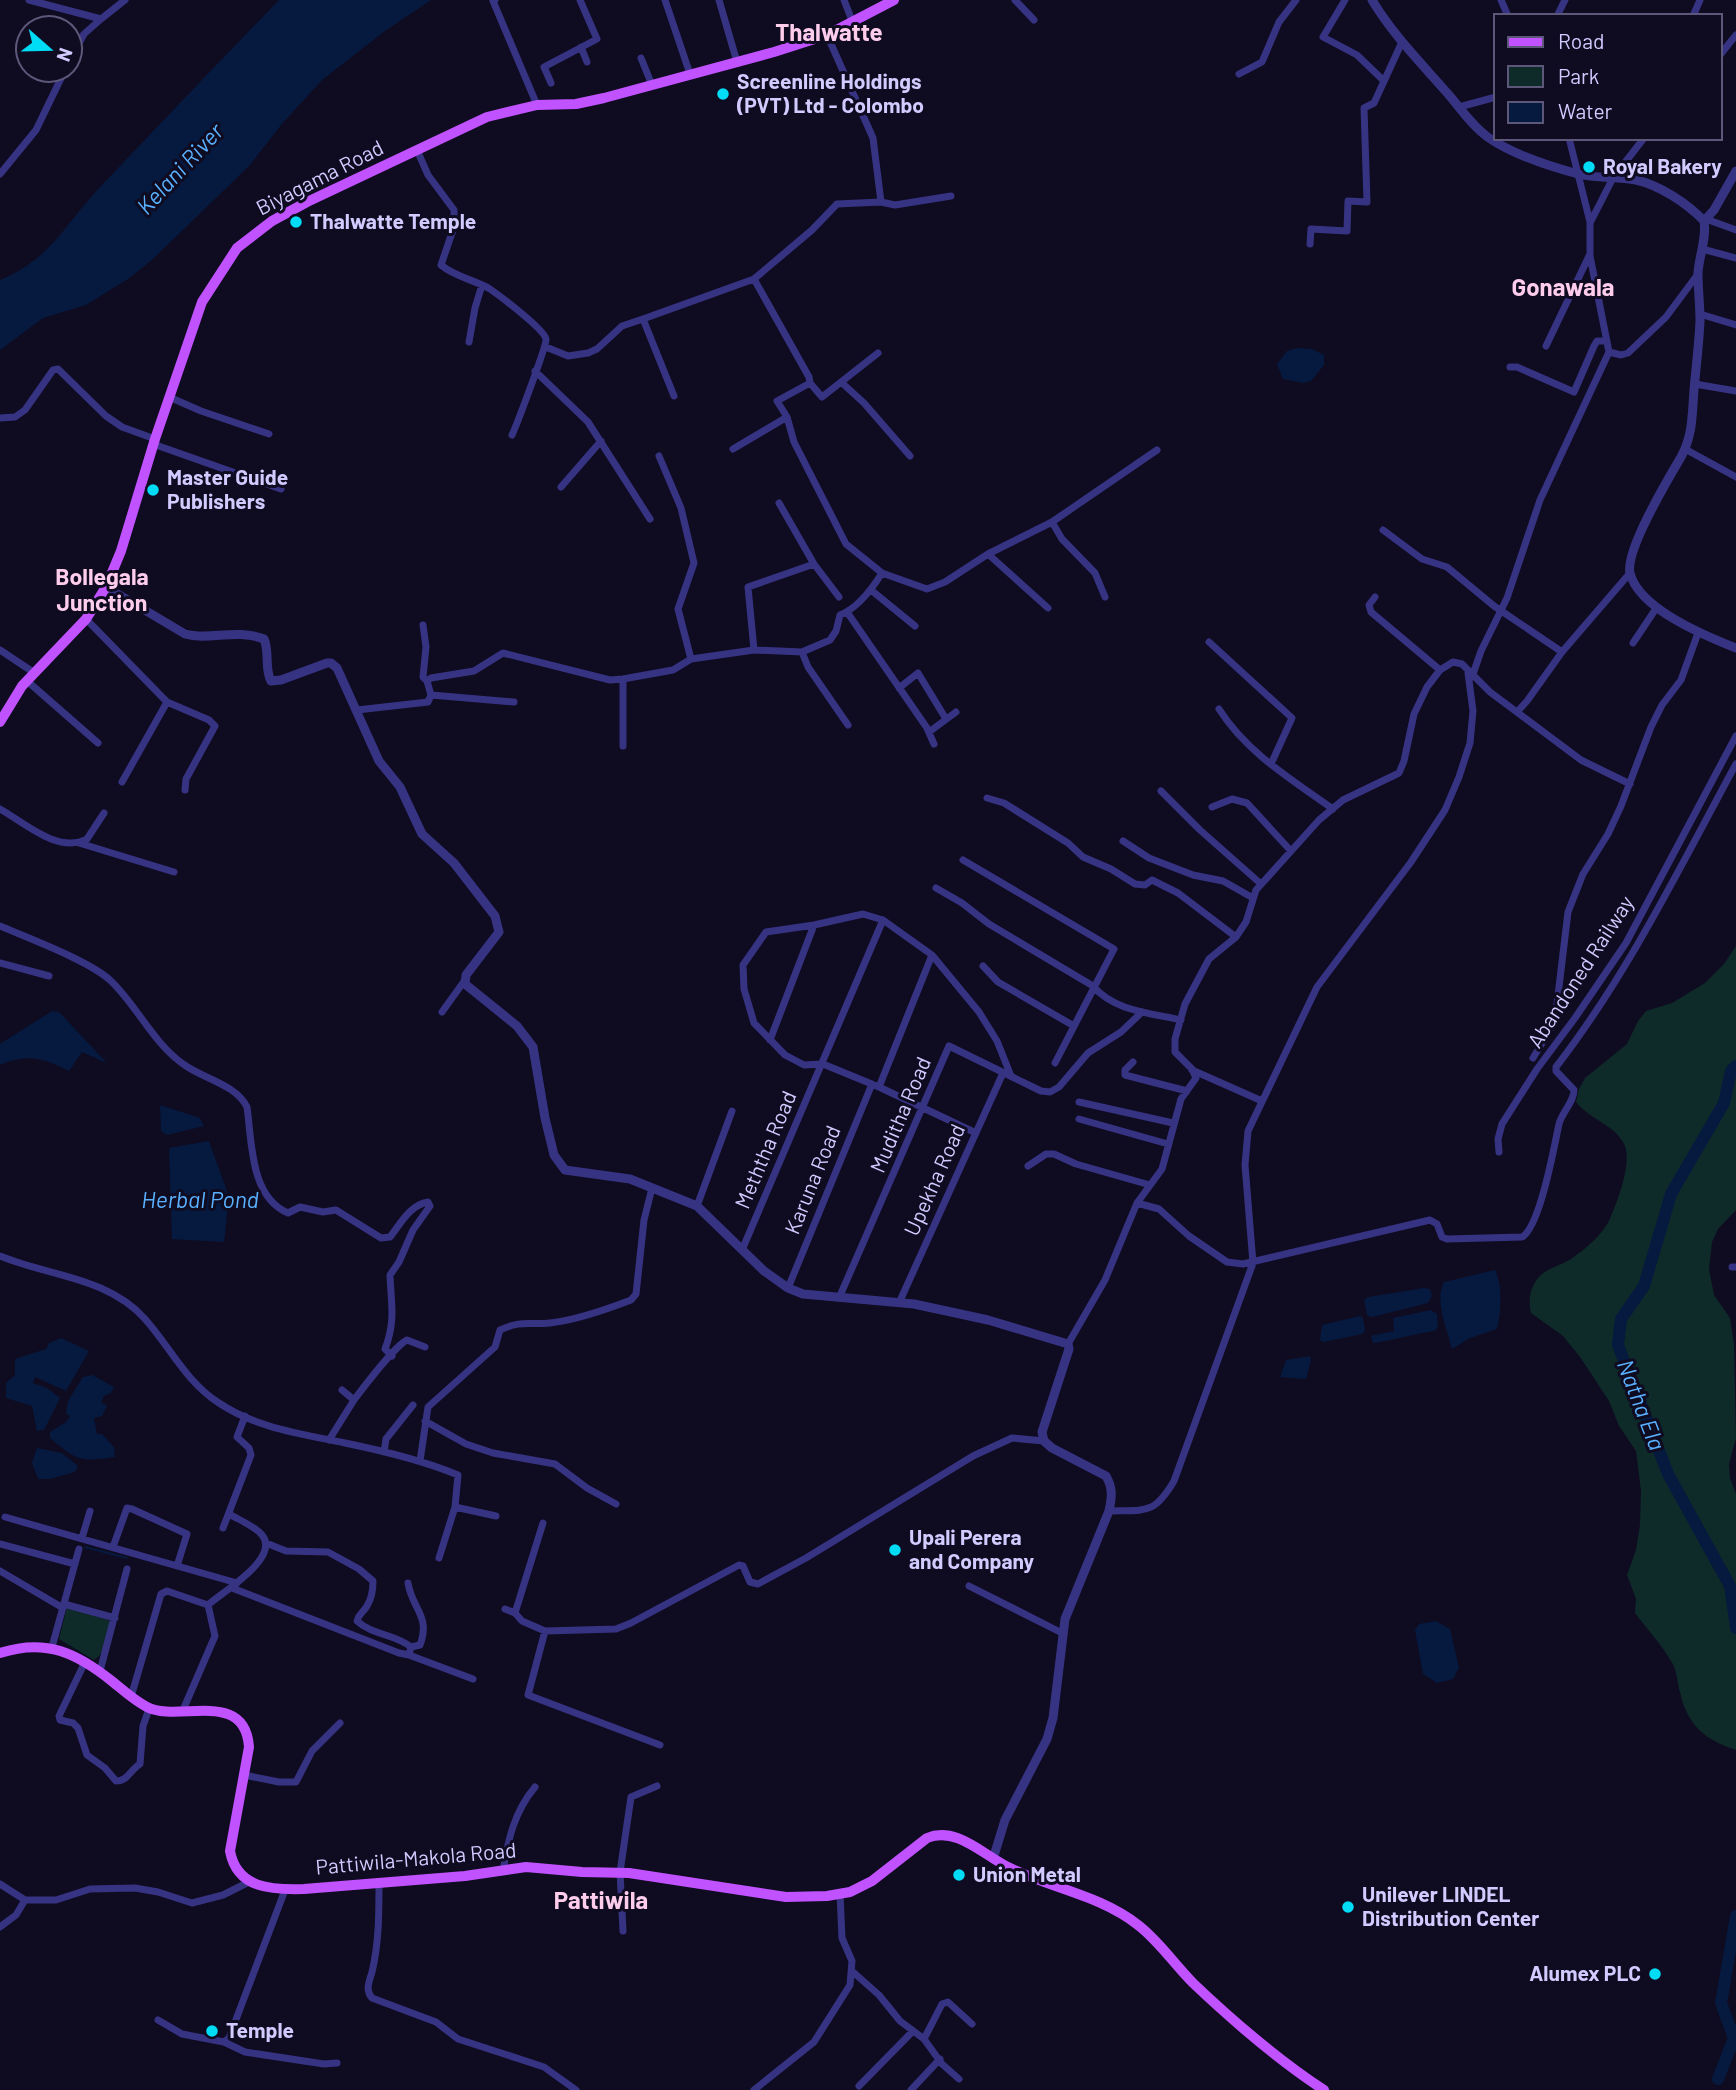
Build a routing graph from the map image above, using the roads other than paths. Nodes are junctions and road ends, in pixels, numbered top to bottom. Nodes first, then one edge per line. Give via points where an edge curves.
1 (29, 0) edge
2 (125, 0) edge
3 (495, 0) edge
4 (580, 0) edge
5 (665, 0) edge
6 (719, 0) edge
7 (844, 0) edge
8 (894, 0) edge
9 (1014, 0) edge
10 (1296, 0) edge
11 (1345, 0) edge
12 (1371, 0) edge
13 (101, 19) junction
14 (1034, 20) dead end
15 (853, 23) junction
16 (84, 34) edge
17 (827, 35) junction
18 (1736, 35) edge
19 (1402, 42) junction
20 (581, 47) junction
21 (1722, 52) edge
22 (641, 58) dead end
23 (587, 62) dead end
24 (737, 62) junction
25 (690, 74) junction
26 (1239, 74) dead end
27 (1384, 81) junction
28 (551, 83) dead end
29 (58, 84) edge
30 (652, 85) junction
31 (1494, 98) edge
32 (537, 105) junction
33 (1459, 107) junction
34 (1570, 140) edge
35 (1642, 140) edge
36 (417, 150) junction
37 (1736, 171) edge
38 (0, 174) edge
39 (1578, 174) junction
40 (1613, 178) junction
41 (951, 196) dead end
42 (881, 201) junction
43 (1705, 220) junction
44 (1590, 223) junction
45 (1736, 230) edge
46 (1310, 243) dead end
47 (1702, 249) junction
48 (1590, 256) junction
49 (1736, 258) edge
50 (1698, 274) junction
51 (754, 279) junction
52 (482, 285) junction
53 (1700, 314) junction
54 (643, 319) junction
55 (1736, 325) edge
56 (1607, 341) junction
57 (469, 342) dead end
58 (1546, 346) dead end
59 (546, 348) junction
60 (1609, 352) junction
61 (878, 353) dead end
62 (1510, 367) dead end
63 (535, 371) junction
64 (841, 382) junction
65 (810, 383) junction
66 (1695, 384) junction
67 (1736, 391) edge
68 (674, 396) dead end
69 (169, 397) junction
70 (787, 417) junction
71 (0, 418) edge
72 (269, 434) dead end
73 (512, 435) dead end
74 (601, 441) junction
75 (154, 442) junction
76 (733, 449) dead end
77 (1685, 449) junction
78 (1157, 450) dead end
79 (659, 456) dead end
80 (910, 456) dead end
81 (1736, 477) edge
82 (561, 486) dead end
83 (281, 489) dead end
84 (779, 503) dead end
85 (650, 519) dead end
86 (1052, 522) junction
87 (1383, 530) dead end
88 (988, 555) junction
89 (814, 564) junction
90 (882, 573) junction
91 (1630, 573) junction
92 (106, 587) junction
93 (871, 590) junction
94 (839, 597) dead end
95 (1105, 597) dead end
96 (1375, 597) dead end
97 (1657, 607) junction
98 (1048, 608) dead end
99 (1502, 611) junction
100 (847, 612) junction
101 (86, 619) junction
102 (422, 625) dead end
103 (915, 626) dead end
104 (1698, 633) junction
105 (1209, 642) dead end
106 (1633, 643) dead end
107 (1736, 648) edge
108 (0, 650) edge
109 (754, 650) junction
110 (802, 652) junction
111 (1562, 652) junction
112 (691, 659) junction
113 (1440, 670) junction
114 (1470, 675) junction
115 (29, 676) junction
116 (623, 679) junction
117 (427, 681) junction
118 (899, 688) junction
119 (431, 695) junction
120 (167, 702) junction
121 (514, 702) dead end
122 (1219, 709) dead end
123 (357, 710) junction
124 (1518, 711) junction
125 (956, 712) dead end
126 (947, 719) junction
127 (0, 722) edge
128 (848, 725) dead end
129 (929, 732) junction
130 (1736, 736) edge
131 (98, 743) dead end
132 (934, 744) dead end
133 (623, 746) dead end
134 (1271, 764) junction
135 (1736, 764) edge
136 (122, 782) dead end
137 (1630, 784) junction
138 (185, 790) dead end
139 (1161, 791) dead end
140 (987, 798) dead end
141 (1212, 807) dead end
142 (0, 809) edge
143 (1333, 809) junction
144 (104, 813) dead end
145 (1123, 841) dead end
146 (79, 843) junction
147 (1291, 851) junction
148 (963, 860) dead end
149 (174, 872) dead end
150 (1261, 884) junction
151 (936, 888) dead end
152 (1253, 898) junction
153 (883, 920) junction
154 (814, 925) junction
155 (0, 926) edge
156 (1236, 937) junction
157 (932, 955) junction
158 (0, 963) edge
159 (983, 966) dead end
160 (48, 976) dead end
161 (465, 980) junction
162 (1093, 986) junction
163 (442, 1012) dead end
164 (1142, 1012) junction
165 (1181, 1020) junction
166 (1074, 1026) junction
167 (770, 1040) junction
168 (1533, 1058) dead end
169 (1133, 1062) dead end
170 (1055, 1063) dead end
171 (823, 1064) junction
172 (1192, 1069) junction
173 (1007, 1074) junction
174 (875, 1085) junction
175 (1187, 1091) junction
176 (1262, 1101) junction
177 (1079, 1102) dead end
178 (924, 1107) junction
179 (732, 1111) dead end
180 (1079, 1119) dead end
181 (1173, 1123) junction
182 (976, 1132) junction
183 (1168, 1144) junction
184 (1499, 1152) dead end
185 (1028, 1166) dead end
186 (1150, 1185) junction
187 (652, 1188) junction
188 (1137, 1203) junction
189 (697, 1206) junction
190 (742, 1251) junction
191 (0, 1256) edge
192 (1253, 1263) junction
193 (788, 1288) junction
194 (839, 1298) junction
195 (899, 1303) junction
196 (1068, 1344) junction
197 (425, 1348) dead end
198 (392, 1356) junction
199 (342, 1390) dead end
200 (354, 1400) junction
201 (413, 1405) dead end
202 (245, 1416) junction
203 (425, 1421) junction
204 (329, 1440) junction
205 (1044, 1441) junction
206 (384, 1452) junction
207 (420, 1461) junction
208 (616, 1504) dead end
209 (455, 1507) junction
210 (90, 1511) dead end
211 (1109, 1511) junction
212 (229, 1514) junction
213 (496, 1516) dead end
214 (5, 1517) dead end
215 (543, 1523) dead end
216 (223, 1528) dead end
217 (82, 1538) junction
218 (266, 1543) junction
219 (0, 1544) edge
220 (113, 1547) junction
221 (79, 1549) dead end
222 (439, 1558) dead end
223 (75, 1564) junction
224 (177, 1566) junction
225 (127, 1569) dead end
226 (1, 1571) edge
227 (408, 1583) dead end
228 (234, 1586) junction
229 (969, 1586) dead end
230 (208, 1605) junction
231 (64, 1606) junction
232 (505, 1609) dead end
233 (514, 1614) junction
234 (115, 1618) junction
235 (545, 1631) junction
236 (1062, 1633) junction
237 (52, 1647) junction
238 (410, 1651) junction
239 (0, 1653) edge
240 (85, 1662) junction
241 (100, 1671) junction
242 (472, 1679) dead end
243 (131, 1696) junction
244 (149, 1709) junction
245 (183, 1710) junction
246 (340, 1723) dead end
247 (660, 1745) dead end
248 (244, 1775) junction
249 (657, 1786) dead end
250 (535, 1787) dead end
251 (993, 1859) junction
252 (503, 1871) junction
253 (620, 1872) junction
254 (249, 1882) junction
255 (380, 1882) junction
256 (0, 1884) edge
257 (285, 1889) junction
258 (840, 1894) junction
259 (24, 1900) junction
260 (0, 1927) edge
261 (623, 1931) dead end
262 (853, 1972) junction
263 (158, 2020) dead end
264 (972, 2024) dead end
265 (914, 2031) junction
266 (924, 2039) junction
267 (225, 2042) junction
268 (940, 2059) junction
269 (337, 2063) dead end
270 (959, 2079) dead end
271 (859, 2085) dead end
272 (576, 2090) edge
273 (754, 2090) edge
274 (911, 2090) edge
275 (1324, 2090) edge

1 - 13 street
2 - 13 street
3 - 32 street
4 - 20 street via 597,39
5 - 25 street
6 - 24 street
7 - 15 street
8 - 15 main road, Biyagama Road
9 - 14 street
10 - 26 street via 1279,22 1262,62
11 - 27 street via 1323,37 1357,55
12 - 19 street
13 - 16 street
15 - 17 main road, Biyagama Road
17 - 24 main road, Biyagama Road
17 - 42 street via 873,138
18 - 21 street
19 - 27 street
19 - 33 street
20 - 23 street
20 - 28 street via 544,67
22 - 30 street
24 - 25 main road, Biyagama Road
25 - 30 main road, Biyagama Road
27 - 46 street via 1374,103 1364,107 1367,202 1348,201 1347,232 1311,229
29 - 38 street via 36,130
30 - 32 main road, Biyagama Road via 576,104
31 - 33 street
32 - 36 main road, Biyagama Road via 487,117
33 - 39 street via 1489,138
34 - 39 street
35 - 40 street
36 - 52 street via 428,175 454,210 454,227 441,265
36 - 69 main road, Biyagama Road via 272,221 237,248 202,302
37 - 43 street
39 - 40 street
39 - 44 street
40 - 43 street via 1652,186
40 - 44 street
41 - 42 street via 895,205
42 - 51 street via 838,204
43 - 45 street
43 - 47 street
44 - 48 street
47 - 49 street
47 - 50 street
48 - 56 street
48 - 58 street
50 - 53 street
50 - 60 street via 1666,317 1628,353
51 - 54 street
51 - 65 street
52 - 57 street
52 - 59 street via 539,328 546,337
53 - 55 street
53 - 66 street
54 - 59 street via 622,326 588,353 568,356
54 - 68 street
56 - 60 street
56 - 62 street via 1597,341 1574,392
59 - 63 street
60 - 99 street via 1540,500
61 - 64 street
63 - 73 street
63 - 74 street via 588,422
64 - 65 street via 822,397
64 - 80 street
65 - 70 street via 777,401
66 - 67 street
66 - 77 street via 1693,421
69 - 72 street
69 - 75 main road, Biyagama Road
70 - 76 street
70 - 90 street via 794,442 846,544
71 - 75 street via 25,411 52,370 58,369 106,416
74 - 82 street
74 - 85 street
75 - 83 street
75 - 92 main road, Biyagama Road
77 - 81 street
77 - 91 street via 1632,553
78 - 86 street
79 - 112 street via 681,508 694,563 678,609
84 - 89 street
86 - 88 street
86 - 95 street via 1095,573
87 - 99 street via 1422,559 1447,567
88 - 90 street via 927,589
88 - 98 street
89 - 94 street
89 - 109 street via 748,587
90 - 93 street
91 - 97 street
91 - 111 street
92 - 101 main road, Biyagama Road
92 - 123 street via 189,635 243,634 264,639 271,681 331,663
93 - 100 street
93 - 103 street
96 - 113 street via 1368,605 1371,612
97 - 104 street
97 - 106 street
99 - 111 street
99 - 114 street
100 - 110 street via 840,615 830,640
100 - 118 street
101 - 115 main road, Biyagama Road
101 - 120 street
102 - 117 street
104 - 107 street
104 - 137 street via 1681,680 1651,727
105 - 134 street via 1292,718
108 - 115 street
109 - 110 street
109 - 112 street
110 - 128 street
111 - 124 street
112 - 116 street via 673,670
113 - 114 street via 1453,662 1462,664
113 - 143 street via 1414,714 1398,773
114 - 124 street
114 - 176 street via 1470,744 1445,810 1317,987
115 - 127 main road, Biyagama Road
115 - 131 street
116 - 117 street via 610,680 503,653 474,671
116 - 133 street
117 - 119 street
118 - 126 street via 918,673
118 - 129 street
119 - 121 street
119 - 123 street via 428,702
120 - 136 street
120 - 138 street via 215,726 186,779
122 - 134 street via 1231,727
123 - 161 street via 379,761 400,787 422,834 454,863 495,916 499,932
124 - 137 street via 1581,760
125 - 126 street
126 - 129 street
129 - 132 street
130 - 184 street, Abandoned Railway via 1626,943 1502,1124
134 - 143 street
135 - 192 street via 1621,971 1556,1067 1574,1095 1560,1120 1537,1214 1527,1235 1447,1238 1430,1220
137 - 168 street via 1608,834 1583,874 1569,912 1556,1012
139 - 150 street
140 - 156 street via 1003,803 1083,857 1135,884 1152,880 1178,892
141 - 147 street via 1231,799 1247,803
142 - 146 street via 52,840
143 - 147 street
144 - 146 street via 87,839
145 - 152 street via 1149,858 1223,881
146 - 149 street
147 - 150 street
148 - 162 street via 1114,949
150 - 152 street
151 - 162 street
152 - 156 street
153 - 154 street via 863,914
153 - 157 street
153 - 171 street, Meththa Road
154 - 167 street
154 - 167 street via 766,932 743,965 754,1023
155 - 198 street via 108,978 185,1066 243,1099 256,1174 276,1208 288,1213 300,1207 336,1210 380,1238 390,1237 409,1212 428,1202 390,1275 394,1310 385,1349
156 - 165 street via 1209,959
157 - 173 street via 979,1012 997,1041
157 - 174 street, Karuna Road
158 - 160 street
159 - 166 street via 998,982
161 - 163 street
161 - 187 street via 465,985 517,1026 533,1047 554,1155 565,1170 622,1178
162 - 164 street via 1102,997
162 - 166 street
164 - 165 street
164 - 173 street, Muditha Road via 1088,1053 1050,1092
165 - 172 street via 1175,1052
166 - 170 street
167 - 171 street via 804,1065
169 - 175 street via 1125,1075
171 - 174 street
171 - 190 street, Meththa Road
172 - 175 street via 1196,1079
172 - 176 street
173 - 178 street, Muditha Road via 949,1046
173 - 182 street, Upekha Road
174 - 178 street
174 - 193 street, Karuna Road
175 - 181 street
176 - 192 street via 1248,1131 1245,1165
177 - 181 street
178 - 182 street
178 - 194 street, Muditha Road
179 - 189 street
180 - 183 street
181 - 183 street
182 - 195 street, Upekha Road
183 - 186 street via 1166,1159
185 - 186 street via 1054,1154
186 - 188 street
187 - 189 street
187 - 203 street via 636,1294 631,1300 580,1317 516,1323 500,1330 495,1347 428,1407
188 - 192 street via 1159,1209 1227,1262
188 - 196 street via 1105,1280
189 - 190 street
190 - 193 street
191 - 202 street via 112,1293 144,1318 190,1378 218,1403
192 - 211 street via 1174,1481 1163,1500 1148,1510
193 - 194 street
194 - 195 street
195 - 196 street via 988,1320
196 - 205 street via 1042,1432
197 - 198 street via 407,1340
198 - 200 street
199 - 200 street
200 - 204 street
201 - 206 street via 387,1439
202 - 204 street via 276,1429
202 - 212 street via 237,1437 251,1455
203 - 207 street
203 - 208 street via 484,1450 555,1464
204 - 206 street
205 - 211 street via 1106,1476 1112,1494
205 - 235 street via 1012,1438 973,1456 758,1584 750,1582 739,1565 616,1629
206 - 207 street
207 - 209 street via 458,1475
209 - 213 street
209 - 222 street
210 - 217 street
211 - 236 street
212 - 216 street
212 - 218 street via 256,1529
214 - 217 street
215 - 233 street
217 - 220 street
218 - 228 street via 260,1560
218 - 238 street via 286,1551 328,1552 359,1569 373,1581 372,1595 357,1621 363,1628 403,1641
219 - 223 street
220 - 224 street
220 - 224 street via 127,1508 132,1509 187,1534
221 - 223 street
223 - 231 street
224 - 228 street
225 - 234 street
226 - 231 street
227 - 238 street via 410,1598 424,1617 423,1638
228 - 230 street
228 - 238 street via 399,1653
229 - 236 street
230 - 243 street via 167,1591 161,1594
230 - 245 street via 215,1636
231 - 234 street
231 - 237 street
232 - 233 street
233 - 235 street
234 - 241 street
235 - 247 street via 528,1695
236 - 251 street via 1047,1739 1005,1820
237 - 239 main road
237 - 240 main road
238 - 242 street
240 - 241 main road
240 - 244 street via 60,1720 78,1728 87,1755 116,1781 130,1776 140,1763
241 - 243 main road
243 - 244 main road
244 - 245 main road
245 - 248 main road via 219,1712 239,1721 249,1737
246 - 248 street via 312,1751 296,1782
248 - 254 main road via 230,1850 234,1866
249 - 253 street via 631,1797
250 - 252 street via 516,1817
251 - 258 main road, Pattiwila-Makola Road via 950,1834 936,1834 872,1881
251 - 275 main road, Pattiwila-Makola Road via 1095,1900 1138,1925 1232,2019
252 - 253 main road, Pattiwila-Makola Road via 526,1867
252 - 255 main road, Pattiwila-Makola Road
253 - 258 main road, Pattiwila-Makola Road via 786,1897
253 - 261 street
254 - 257 main road, Pattiwila-Makola Road
254 - 259 street via 192,1903 135,1888 90,1889 56,1900
255 - 257 main road, Pattiwila-Makola Road
255 - 272 street via 378,1945 368,1986 372,1998 436,2022 458,2039 544,2067
256 - 259 street
257 - 267 street
258 - 262 street via 842,1938
259 - 260 street via 16,1915
262 - 265 street
262 - 273 street via 850,1985 814,2042
263 - 267 street via 183,2034
264 - 266 street via 947,2002
265 - 266 street
265 - 271 street
266 - 268 street
267 - 269 street via 245,2052
268 - 270 street
268 - 274 street

